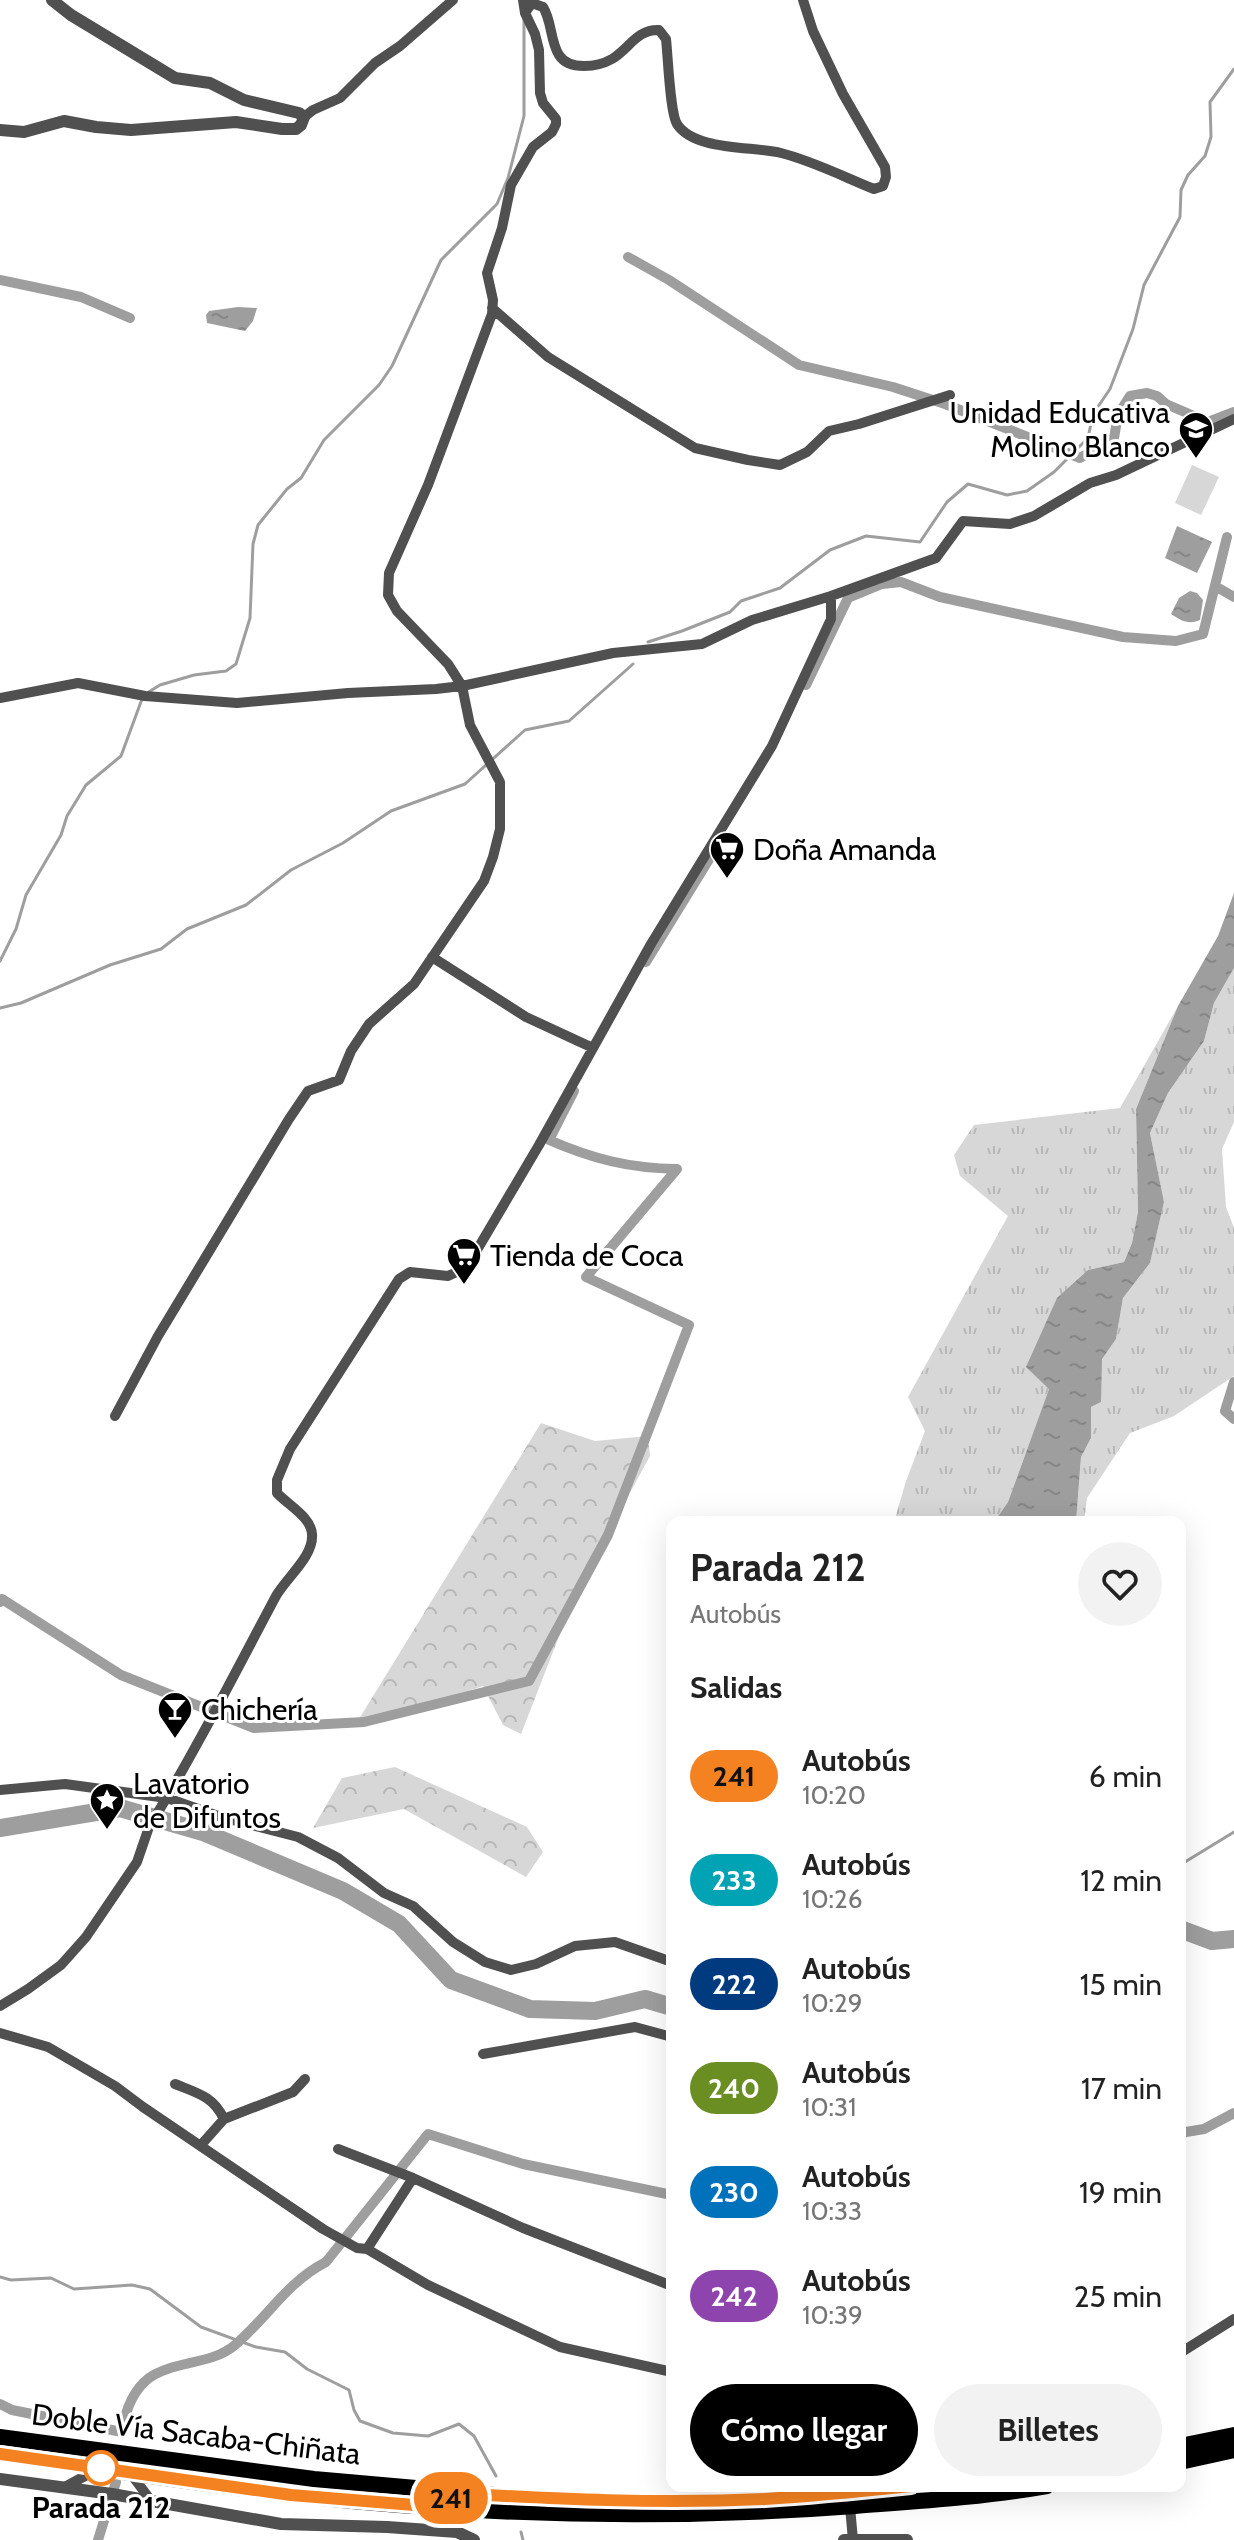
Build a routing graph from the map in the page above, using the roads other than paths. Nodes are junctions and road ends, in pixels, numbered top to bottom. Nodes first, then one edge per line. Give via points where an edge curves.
1 (52, 0) edge
2 (453, 0) edge
3 (523, 0) edge
4 (803, 0) edge
5 (525, 13) junction
6 (304, 117) junction
7 (0, 130) edge
8 (492, 308) junction
9 (950, 395) dead end
10 (1234, 419) edge
11 (831, 596) junction
12 (462, 686) junction
13 (0, 698) edge
14 (432, 957) junction
15 (593, 1048) junction
16 (115, 1416) dead end
17 (0, 1790) edge
18 (167, 1798) junction
19 (666, 1960) edge
20 (0, 2006) edge
21 (0, 2033) edge
22 (666, 2035) edge
23 (483, 2054) dead end
24 (305, 2079) dead end
25 (175, 2084) dead end
26 (224, 2119) junction
27 (201, 2145) junction
28 (338, 2149) dead end
29 (413, 2178) junction
30 (367, 2249) junction
31 (666, 2284) edge
32 (1234, 2319) edge
33 (1186, 2349) edge
34 (666, 2371) edge
35 (1234, 2435) edge
36 (0, 2437) edge
37 (1186, 2445) edge
38 (1234, 2450) edge
39 (0, 2454) edge
40 (1186, 2461) edge
41 (100, 2468) junction
42 (130, 2472) junction
43 (0, 2479) edge
44 (63, 2488) junction
45 (828, 2492) edge
46 (1004, 2492) edge
47 (451, 2501) junction
48 (152, 2502) junction
49 (850, 2507) junction
50 (457, 2532) junction
51 (386, 2534) edge
52 (851, 2539) edge
53 (474, 2540) edge
54 (907, 2540) edge

1 - 6 street via 175,78 210,83 244,100
2 - 6 street via 340,98
3 - 5 street
4 - 5 street via 843,94 879,153 885,167 883,186 874,189 781,153 713,144 684,133 675,122 666,39 659,30 640,34 612,59 581,65 564,61 557,53 543,7 532,3
5 - 8 street via 539,50 540,93 556,124 533,147 511,185 487,273
6 - 7 street via 296,129 236,122 131,130 64,121 24,132
8 - 9 street via 548,357 695,448 748,460 780,465 807,452 829,431
8 - 12 street via 428,485 389,573 388,595 397,611
10 - 11 street via 1090,483 1034,516 1010,524 963,521 936,558
11 - 12 street via 752,620 702,644 613,653
11 - 15 street via 831,619 772,746
12 - 13 street via 237,703 145,696 78,683
12 - 14 street via 470,725 500,782 500,829 484,881
14 - 15 street via 526,1017
14 - 16 street via 414,984 369,1024 339,1080 308,1091
15 - 18 street via 474,1255 448,1276 410,1272 399,1279 290,1449 277,1493 306,1518 311,1547 281,1588
17 - 18 street via 65,1784
18 - 19 street via 298,1837 413,1906 485,1962 511,1970 575,1946 615,1942
18 - 20 street via 137,1862 86,1937 61,1965
21 - 27 street via 48,2047
22 - 23 street via 635,2027
24 - 26 street via 293,2092
25 - 26 street via 207,2097
26 - 27 street
27 - 30 street via 323,2229
28 - 29 street
29 - 30 street
29 - 31 street
30 - 34 street via 428,2285 560,2347
32 - 33 street
35 - 37 highway
36 - 47 highway, Doble Vía Sacaba-Chiñata
38 - 40 highway
39 - 41 highway, Doble Vía Sacaba-Chiñata
41 - 42 highway, Doble Vía Sacaba-Chiñata
41 - 44 street
42 - 47 highway, Doble Vía Sacaba-Chiñata via 291,2495
42 - 48 street
43 - 44 street
44 - 48 street
45 - 47 highway, Doble Vía Sacaba-Chiñata via 765,2499
46 - 49 highway, Doble Vía Sacaba-Chiñata
47 - 49 highway, Doble Vía Sacaba-Chiñata via 660,2515
47 - 50 street
48 - 51 street via 281,2524
49 - 52 street
50 - 51 street
50 - 53 street
52 - 54 street

